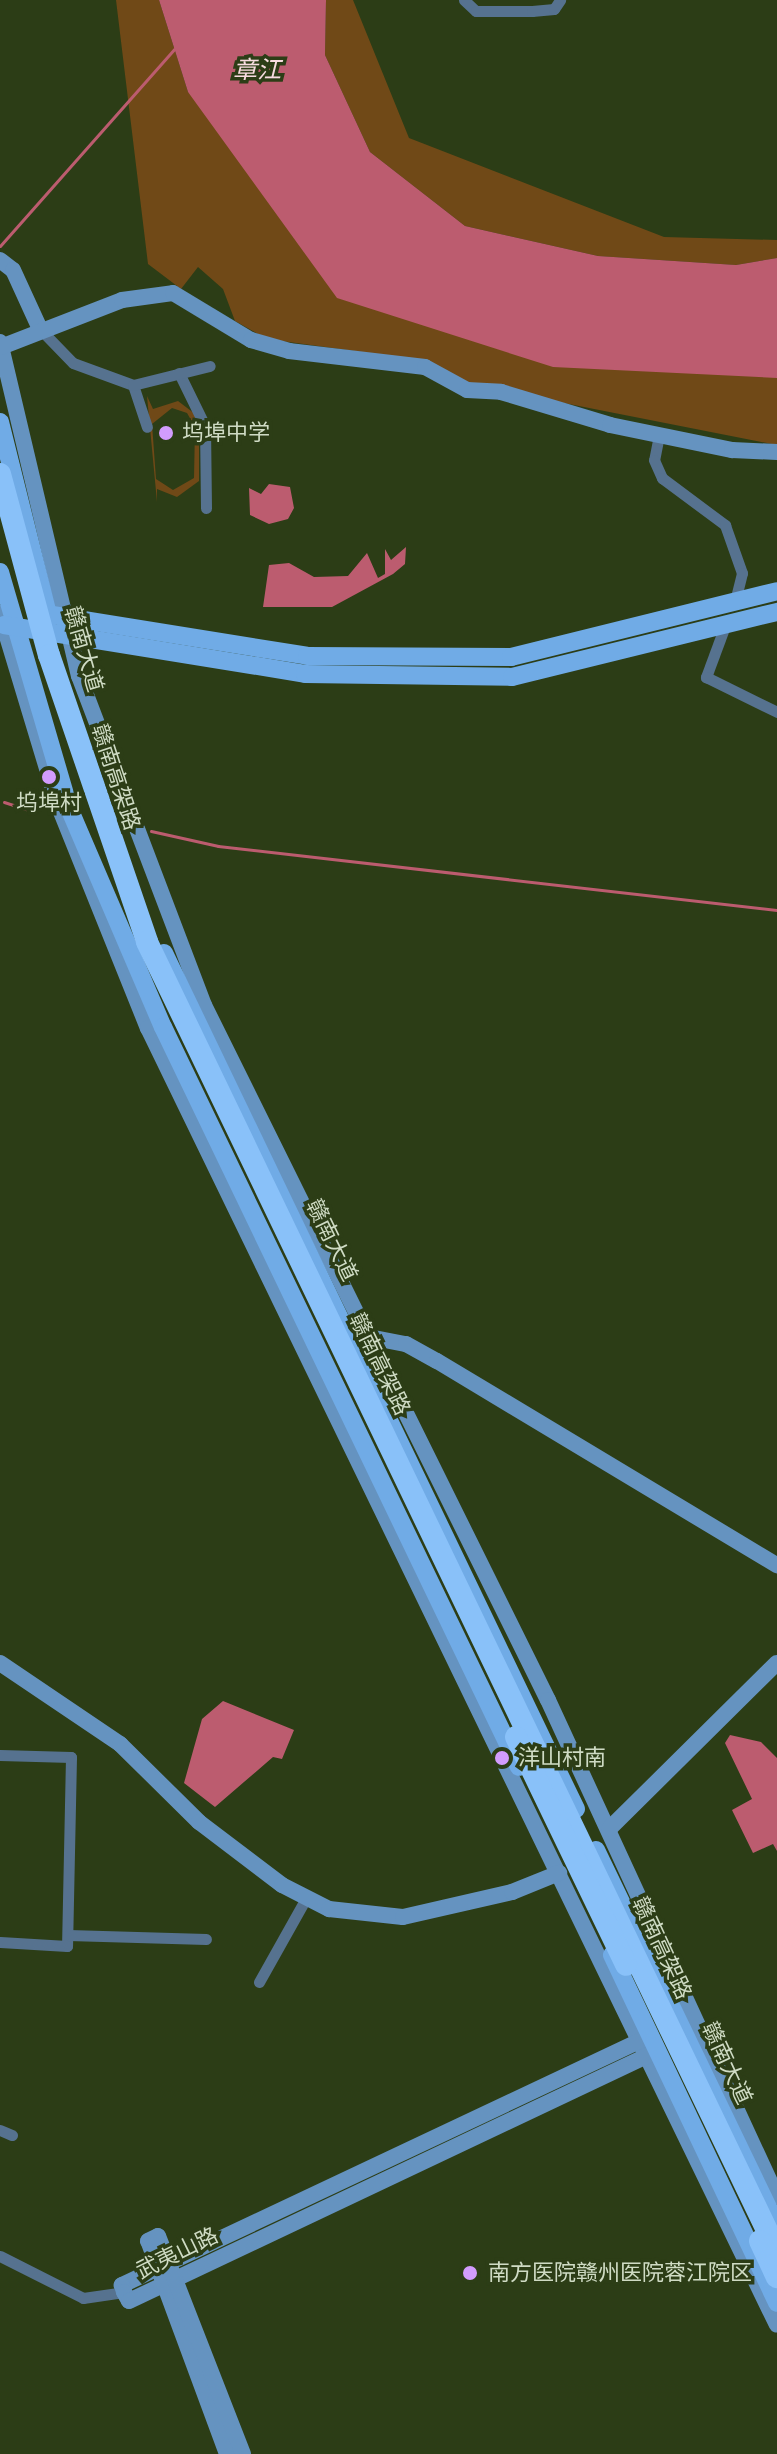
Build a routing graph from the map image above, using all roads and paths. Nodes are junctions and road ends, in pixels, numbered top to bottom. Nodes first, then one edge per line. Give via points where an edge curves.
1 (464, 0) edge
2 (560, 0) edge
3 (0, 260) edge
4 (40, 329) junction
5 (1, 345) edge
6 (210, 366) dead end
7 (179, 373) junction
8 (133, 385) junction
9 (0, 422) edge
10 (147, 427) dead end
11 (659, 435) junction
12 (777, 452) edge
13 (0, 474) edge
14 (206, 508) dead end
15 (0, 524) edge
16 (36, 556) junction
17 (0, 564) edge
18 (0, 572) edge
19 (777, 591) edge
20 (735, 601) junction
21 (777, 612) edge
22 (7, 617) edge
23 (57, 622) junction
24 (725, 625) junction
25 (64, 673) junction
26 (30, 682) junction
27 (777, 712) edge
28 (369, 1337) junction
29 (387, 1406) junction
30 (354, 1424) junction
31 (430, 1501) junction
32 (399, 1517) junction
33 (777, 1565) edge
34 (0, 1663) edge
35 (777, 1663) edge
36 (0, 1755) edge
37 (609, 1829) junction
38 (599, 1857) junction
39 (565, 1872) junction
40 (305, 1900) junction
41 (68, 1935) junction
42 (206, 1939) dead end
43 (643, 1940) junction
44 (0, 1942) edge
45 (612, 1956) junction
46 (259, 1982) dead end
47 (685, 2029) junction
48 (649, 2046) junction
49 (777, 2197) edge
50 (777, 2226) edge
51 (777, 2251) edge
52 (0, 2256) edge
53 (772, 2271) edge
54 (168, 2273) junction
55 (124, 2292) joint
56 (777, 2303) edge
57 (777, 2325) edge
58 (227, 2454) edge
59 (243, 2454) edge

1 - 2 street via 476,11 554,9
3 - 4 street via 13,270
4 - 5 street
4 - 8 street via 73,363
4 - 11 street via 122,300 173,293 251,340 331,358 425,367 467,390 501,392
5 - 23 street
6 - 7 street
7 - 8 street
7 - 14 street via 205,426
8 - 10 street
9 - 16 main road, 赣南大道
11 - 12 street
11 - 20 street via 654,460 662,478 725,525 742,573
13 - 51 highway, 赣南高架路, bridge via 49,655 147,942
15 - 53 highway, 赣南高架路, bridge via 79,794 137,949
16 - 17 main road
16 - 23 main road, 赣南大道
18 - 22 main road
19 - 20 main road
20 - 23 main road via 511,657 307,656
20 - 24 street
21 - 24 main road
22 - 23 main road
22 - 26 main road
22 - 39 street via 57,802 148,1028
23 - 24 main road via 305,674 512,677
23 - 25 main road, 赣南大道
23 - 28 street via 204,1005
24 - 27 street via 706,677
25 - 26 main road
25 - 29 main road, 赣南大道 via 157,937
26 - 30 main road via 69,808 163,1027
28 - 33 street via 406,1344 437,1361
28 - 37 street
29 - 30 main road
29 - 31 main road, 赣南大道
30 - 32 main road
31 - 32 main road
31 - 38 main road, 赣南大道
32 - 39 main road
34 - 40 street via 120,1744 199,1822
35 - 37 street
36 - 41 street via 71,1757
37 - 49 street
38 - 39 main road
38 - 43 main road, 赣南大道
39 - 40 street via 512,1892 380,1919
39 - 45 main road
39 - 48 street
40 - 46 street
41 - 42 street
41 - 44 street via 67,1946
43 - 45 main road
43 - 47 main road, 赣南大道
45 - 48 main road
47 - 48 street, 武夷山路
47 - 50 main road, 赣南大道
48 - 53 main road
48 - 54 street, 武夷山路
48 - 57 street
52 - 55 street via 83,2298
53 - 56 main road
54 - 55 street, 武夷山路 via 129,2301
54 - 58 street
54 - 59 street

